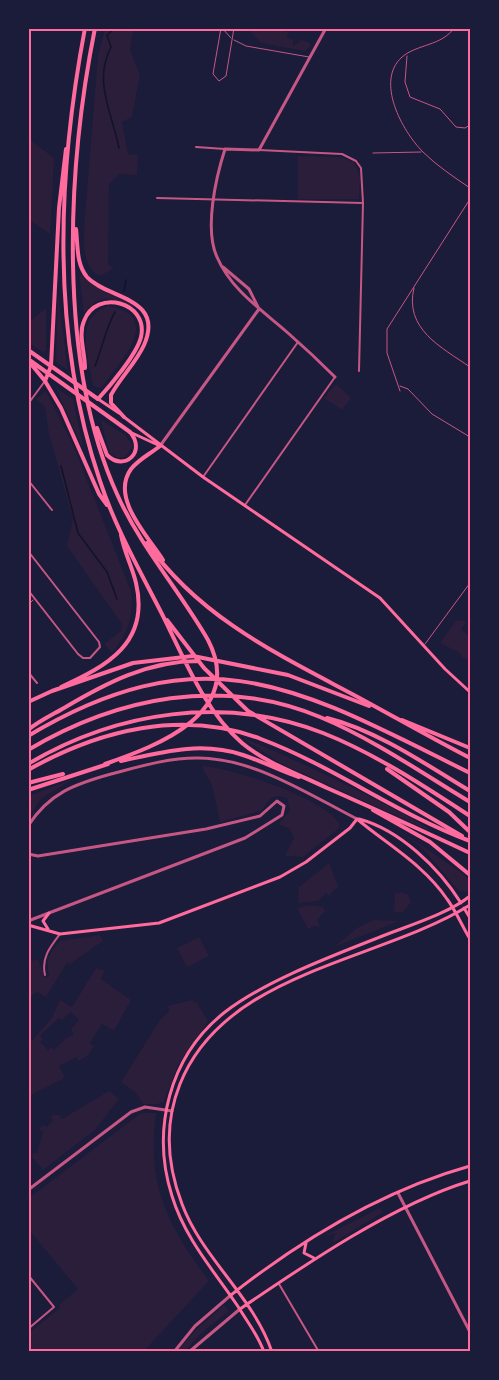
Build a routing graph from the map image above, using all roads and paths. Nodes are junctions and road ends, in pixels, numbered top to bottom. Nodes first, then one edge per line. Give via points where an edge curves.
1 (86, 28) edge
2 (94, 28) edge
3 (222, 28) edge
4 (234, 28) edge
5 (326, 28) edge
6 (454, 28) edge
7 (232, 39) junction
8 (408, 54) junction
9 (310, 57) junction
10 (471, 125) edge
11 (70, 129) junction
12 (196, 147) dead end
13 (225, 149) junction
14 (260, 150) junction
15 (422, 152) junction
16 (373, 153) dead end
17 (471, 188) edge
18 (157, 198) dead end
19 (213, 199) junction
20 (471, 199) edge
21 (363, 203) junction
22 (74, 210) junction
23 (222, 266) junction
24 (414, 286) junction
25 (259, 309) junction
26 (298, 342) junction
27 (28, 350) edge
28 (28, 360) edge
29 (51, 366) junction
30 (471, 367) edge
31 (359, 371) dead end
32 (48, 375) junction
33 (335, 377) joint
34 (85, 380) junction
35 (45, 381) junction
36 (398, 386) junction
37 (400, 391) dead end
38 (98, 399) junction
39 (28, 404) edge
40 (91, 413) junction
41 (124, 417) junction
42 (130, 432) junction
43 (471, 437) edge
44 (160, 446) junction
45 (203, 477) junction
46 (28, 480) edge
47 (246, 505) junction
48 (52, 510) dead end
49 (111, 510) junction
50 (126, 513) junction
51 (120, 528) junction
52 (28, 551) edge
53 (170, 571) junction
54 (471, 583) edge
55 (28, 590) edge
56 (35, 598) junction
57 (28, 605) edge
58 (159, 609) junction
59 (424, 645) junction
60 (217, 661) junction
61 (28, 672) edge
62 (37, 683) dead end
63 (52, 691) junction
64 (471, 692) edge
65 (28, 702) edge
66 (378, 709) junction
67 (318, 716) junction
68 (393, 718) junction
69 (28, 730) edge
70 (28, 736) edge
71 (471, 748) edge
72 (28, 750) edge
73 (471, 758) edge
74 (377, 761) junction
75 (28, 764) edge
76 (105, 764) junction
77 (28, 770) edge
78 (77, 772) junction
79 (471, 773) edge
80 (310, 780) junction
81 (28, 783) edge
82 (28, 790) edge
83 (471, 791) edge
84 (471, 802) edge
85 (362, 803) junction
86 (471, 816) edge
87 (357, 819) junction
88 (28, 826) edge
89 (470, 832) edge
90 (471, 841) edge
91 (471, 853) edge
92 (29, 855) edge
93 (471, 875) edge
94 (471, 896) edge
95 (461, 903) junction
96 (471, 904) edge
97 (452, 907) junction
98 (464, 908) junction
99 (49, 914) junction
100 (456, 914) junction
101 (471, 918) edge
102 (28, 923) edge
103 (49, 931) junction
104 (60, 934) junction
105 (471, 939) edge
106 (45, 975) dead end
107 (166, 1110) junction
108 (172, 1111) junction
109 (471, 1166) edge
110 (471, 1181) edge
111 (28, 1190) edge
112 (398, 1193) junction
113 (406, 1209) junction
114 (306, 1243) junction
115 (316, 1259) junction
116 (28, 1275) edge
117 (279, 1284) junction
118 (237, 1290) junction
119 (231, 1295) junction
120 (246, 1305) junction
121 (240, 1310) junction
122 (28, 1329) edge
123 (471, 1332) edge
124 (174, 1352) edge
125 (189, 1352) edge
126 (264, 1352) edge
127 (272, 1352) edge
128 (319, 1352) edge

1 - 11 main road
2 - 22 main road via 81,116
3 - 7 lane
3 - 7 lane via 213,74 219,81 226,76
4 - 7 lane
5 - 9 street
6 - 8 lane via 440,40
7 - 9 lane via 246,46
8 - 10 lane via 405,82 410,97 440,109 459,129
8 - 15 lane via 392,70 391,84 403,124
9 - 14 street
11 - 29 main road via 60,192
11 - 49 main road via 64,256 74,372 95,468
12 - 13 street
13 - 14 street
13 - 19 street
14 - 21 street via 349,156 361,168
15 - 16 lane
15 - 17 lane
18 - 19 street
19 - 21 street
19 - 23 street via 214,248
20 - 24 lane
21 - 31 street
22 - 34 main road via 75,294
22 - 41 main road via 78,258 84,272 97,284 133,301 146,320 144,346 111,395 111,403
23 - 25 street via 235,286
23 - 25 street via 249,289
24 - 30 lane via 412,307 419,327
24 - 36 lane via 386,334 387,353
25 - 26 street
25 - 44 street
26 - 33 street
26 - 45 street
27 - 29 main road
28 - 32 main road
28 - 35 main road
29 - 32 main road
29 - 38 main road
32 - 35 main road
32 - 42 main road
33 - 47 street
34 - 38 main road via 85,318 102,303 124,304 138,317 140,340
34 - 40 main road
35 - 39 street
35 - 49 main road via 99,494
36 - 37 lane
36 - 43 lane via 408,389 432,414
38 - 41 main road
40 - 42 main road via 107,455 115,461 125,461 135,454 137,442
40 - 50 main road via 106,466
41 - 44 main road
42 - 44 main road
44 - 45 main road
44 - 53 main road via 133,467 125,492 132,512
45 - 47 main road
46 - 48 street
47 - 59 main road via 380,598
49 - 51 main road
50 - 53 main road
50 - 76 main road via 210,645 215,683 207,704 178,734
51 - 58 main road
51 - 63 main road via 138,597 132,633 112,660
52 - 56 street via 99,642 95,654 83,658 78,654
53 - 66 main road via 202,603 245,635
54 - 59 lane
55 - 56 street
56 - 57 lane
58 - 80 main road via 202,692 227,729 251,750
58 - 90 main road via 204,668 248,711
59 - 64 main road
60 - 63 main road via 193,656 161,658 123,666
60 - 66 main road via 308,681
60 - 69 main road via 164,664 130,674 100,686
61 - 62 street
63 - 65 main road
66 - 68 main road
67 - 72 main road via 245,698 185,696 140,702 103,713
67 - 83 main road via 351,726 409,754
67 - 84 main road
68 - 71 main road
68 - 73 main road
70 - 79 main road via 106,696 182,680 219,679 270,685 307,695
74 - 75 main road via 326,734 272,718 226,712 178,713 129,721 93,732
74 - 86 main road
74 - 89 main road via 449,812
76 - 78 main road
76 - 80 main road via 169,750 208,748 241,754
77 - 90 main road via 92,740 133,729 212,726 262,739 429,824
78 - 81 main road
78 - 82 main road
80 - 85 main road
85 - 91 main road
85 - 93 main road via 430,842
87 - 88 street via 246,766 196,758 162,762 71,785 46,802
87 - 95 main road via 378,826 410,847
87 - 97 main road via 405,854 434,882
87 - 104 main road via 306,862 256,888 159,923
92 - 99 street via 180,834 260,816 277,801 284,806 282,815 245,838
94 - 95 main road
95 - 97 main road
95 - 98 main road
96 - 98 main road
97 - 100 main road
97 - 107 main road via 311,967 229,1009 210,1025 192,1049 174,1081
98 - 100 main road
98 - 101 main road
99 - 102 street
99 - 103 main road via 43,922
100 - 105 main road
100 - 108 main road via 301,978 235,1014 216,1029 193,1057
102 - 103 main road
103 - 104 main road
104 - 106 street via 44,956
107 - 108 street
107 - 111 street via 145,1107 131,1112
107 - 119 main road via 163,1155 174,1202 196,1248
108 - 118 main road via 169,1154 181,1202 200,1238
109 - 112 main road
110 - 113 main road
112 - 113 street
112 - 114 main road
113 - 115 main road
113 - 123 street
114 - 115 main road via 305,1254
114 - 118 main road
115 - 117 main road
116 - 122 street via 54,1307
117 - 120 main road
117 - 128 street
118 - 119 main road
118 - 120 main road
119 - 121 main road
119 - 124 street via 195,1326
120 - 121 main road
120 - 127 main road
121 - 125 street
121 - 126 main road

